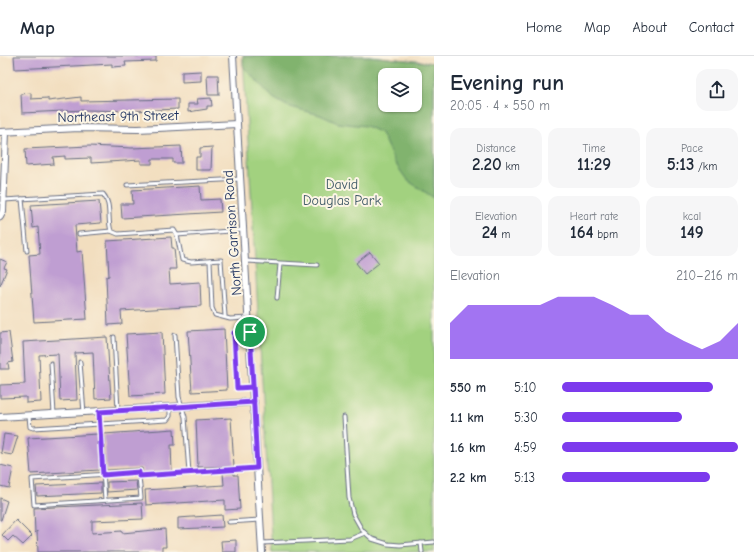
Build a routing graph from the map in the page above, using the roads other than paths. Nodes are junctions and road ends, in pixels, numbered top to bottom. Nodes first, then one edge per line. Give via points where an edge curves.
1 (233, 56) edge
2 (237, 124) junction
3 (3, 132) edge
4 (241, 180) junction
5 (127, 186) dead end
6 (22, 199) junction
7 (4, 200) junction
8 (0, 217) edge
9 (244, 230) junction
10 (111, 231) junction
11 (79, 234) dead end
12 (177, 235) junction
13 (27, 251) dead end
14 (210, 261) junction
15 (246, 261) junction
16 (280, 264) junction
17 (317, 265) dead end
18 (278, 298) dead end
19 (225, 316) junction
20 (249, 318) junction
21 (250, 332) junction
22 (175, 336) dead end
23 (114, 337) dead end
24 (80, 362) dead end
25 (51, 363) dead end
26 (253, 387) junction
27 (254, 402) junction
28 (170, 407) junction
29 (182, 407) junction
30 (118, 410) junction
31 (84, 412) junction
32 (99, 412) junction
33 (54, 414) junction
34 (29, 416) junction
35 (0, 417) edge
36 (344, 417) dead end
37 (100, 424) junction
38 (257, 468) junction
39 (189, 473) junction
40 (103, 475) junction
41 (139, 476) junction
42 (105, 500) junction
43 (260, 520) junction
44 (229, 522) dead end
45 (366, 533) junction
46 (434, 542) edge
47 (262, 543) junction
48 (421, 543) junction
49 (262, 552) edge
50 (422, 552) edge

1 - 2 street, North Garrison Road
2 - 3 street, Northeast 9th Street via 138,130 79,128
2 - 4 street, North Garrison Road
3 - 7 street
4 - 5 lane
4 - 9 street, North Garrison Road
6 - 7 lane
6 - 10 lane via 103,194 107,199
6 - 13 lane
7 - 8 street
9 - 12 lane
9 - 15 street, North Garrison Road
10 - 11 lane
10 - 12 lane via 118,234 174,230
12 - 14 lane via 182,260
14 - 19 lane via 213,312 218,316
14 - 19 lane via 221,260
15 - 16 lane
15 - 20 street, North Garrison Road
16 - 17 lane
16 - 18 lane
19 - 20 lane via 230,319
20 - 21 street, North Garrison Road
21 - 26 street, North Garrison Road
21 - 26 lane via 234,333 234,341 237,388
22 - 29 lane via 179,397
23 - 30 lane
24 - 31 lane
25 - 33 lane
26 - 27 street, North Garrison Road
27 - 29 street
27 - 38 street, North Garrison Road
28 - 29 street
28 - 30 street
28 - 37 lane via 170,419 167,420
29 - 39 lane
30 - 32 street
31 - 32 street
31 - 33 street
32 - 37 lane
33 - 34 street
34 - 35 street
34 - 37 lane via 30,427 33,428
36 - 45 lane via 349,498 353,514
37 - 40 lane
38 - 39 lane
38 - 43 street, North Garrison Road
39 - 41 lane
40 - 41 lane via 139,472
40 - 42 lane
40 - 42 lane via 32,479 34,505
41 - 42 lane via 141,498
43 - 44 lane
43 - 47 street, North Garrison Road
45 - 47 lane via 350,539
45 - 48 lane via 372,539 388,544
46 - 48 lane
47 - 49 street, North Garrison Road
48 - 50 lane

